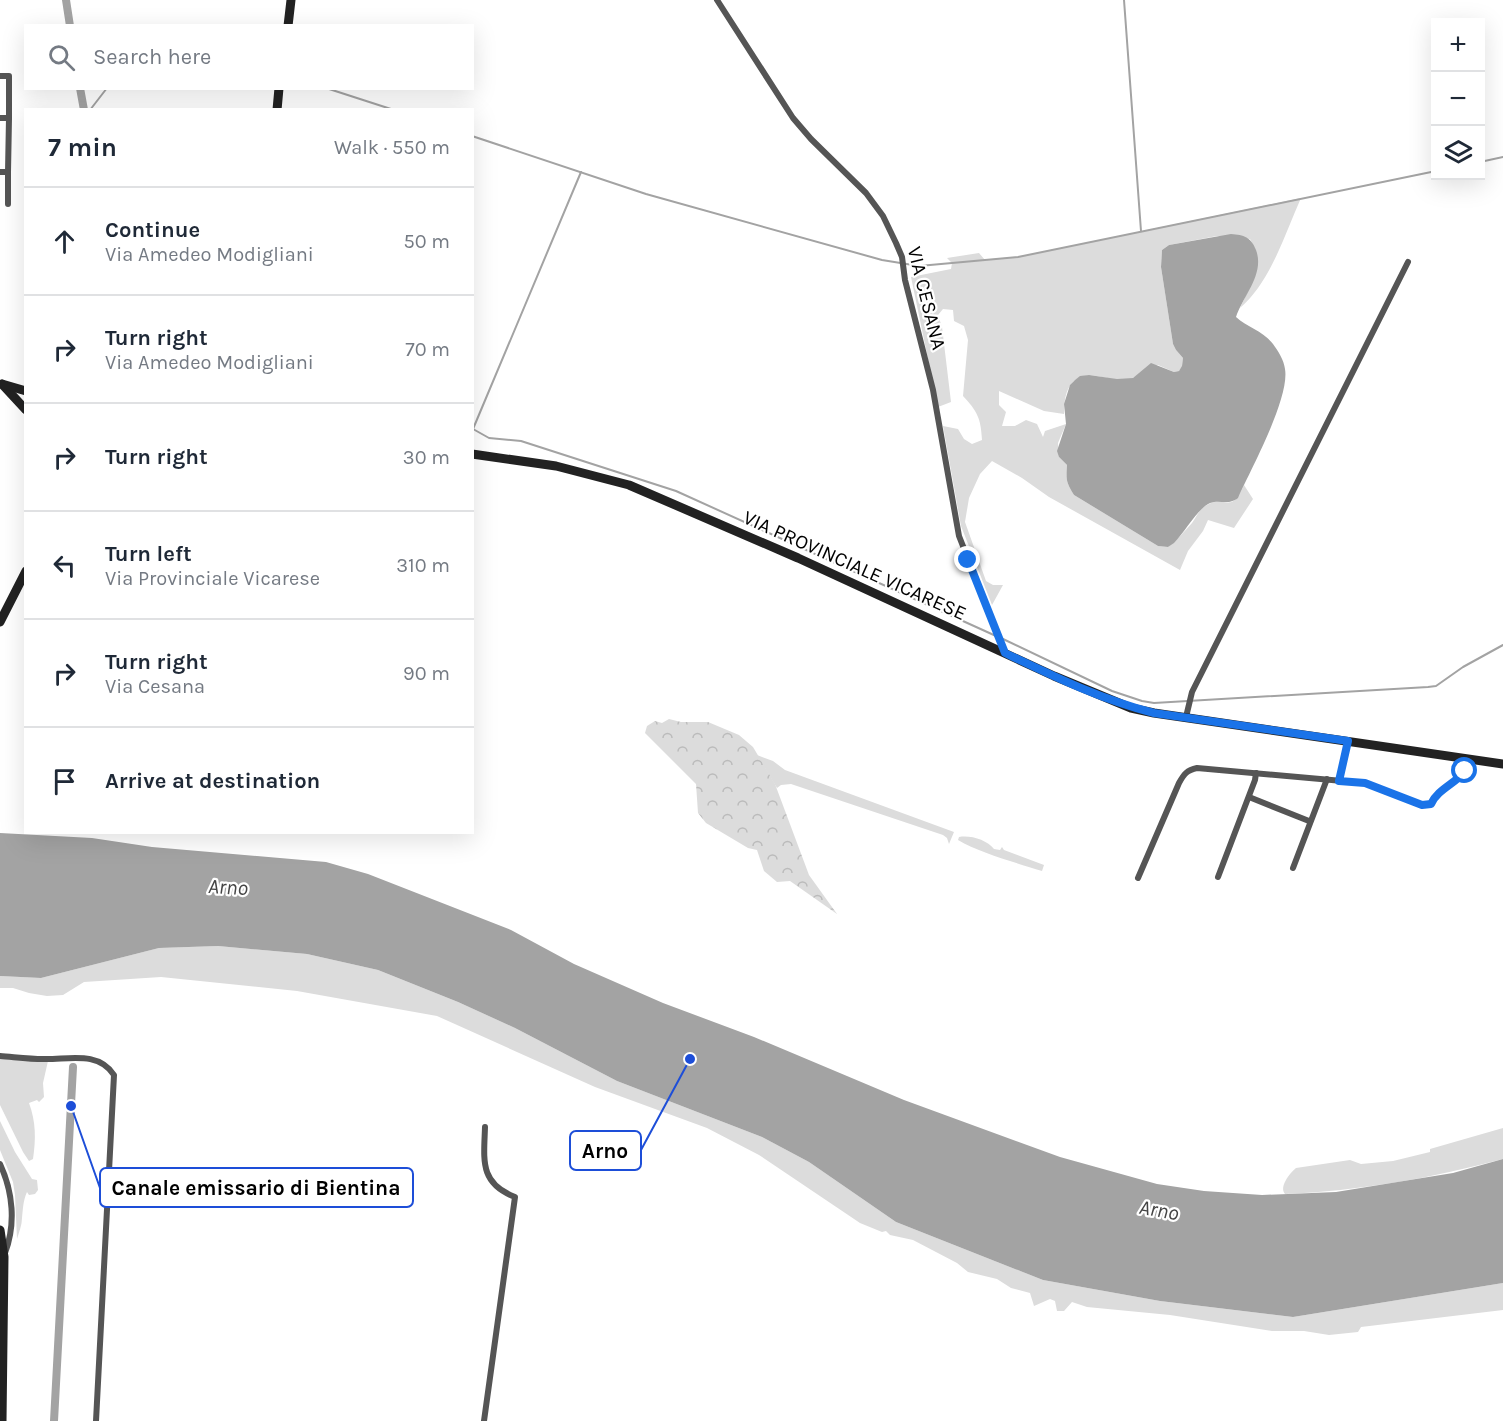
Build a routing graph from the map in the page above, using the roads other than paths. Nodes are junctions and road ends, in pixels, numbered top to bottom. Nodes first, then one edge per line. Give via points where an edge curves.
1 (291, 0) edge
2 (717, 0) edge
3 (288, 24) edge
4 (0, 76) edge
5 (279, 90) edge
6 (277, 108) edge
7 (0, 118) edge
8 (9, 118) junction
9 (0, 172) edge
10 (8, 172) junction
11 (8, 204) dead end
12 (1408, 262) dead end
13 (1, 384) edge
14 (24, 390) edge
15 (24, 408) edge
16 (474, 454) edge
17 (24, 575) edge
18 (0, 622) edge
19 (1005, 653) junction
20 (1186, 717) junction
21 (1348, 741) junction
22 (1468, 760) junction
23 (1503, 764) edge
24 (1256, 773) junction
25 (1327, 778) junction
26 (1339, 781) junction
27 (1249, 797) junction
28 (1310, 821) junction
29 (1293, 868) dead end
30 (1218, 877) dead end
31 (1138, 879) dead end
32 (0, 1056) edge
33 (485, 1127) dead end
34 (0, 1164) edge
35 (0, 1230) edge
36 (4, 1257) junction
37 (2, 1421) edge
38 (96, 1421) edge
39 (484, 1421) edge

1 - 3 main road
2 - 19 street, VIA CESANA via 793,118 878,208 897,243 933,390 959,536
4 - 8 street via 9,76
5 - 6 main road
7 - 8 street
8 - 10 street
9 - 10 street
10 - 11 street
12 - 20 street via 1190,700
13 - 14 main road
13 - 15 main road
16 - 19 main road, VIA PROVINCIALE VICARESE via 556,466 629,485
17 - 18 main road
19 - 20 main road, VIA PROVINCIALE VICARESE via 1131,708
20 - 21 main road, VIA PROVINCIALE VICARESE
21 - 22 main road, VIA PROVINCIALE VICARESE
21 - 26 street
22 - 23 main road, VIA PROVINCIALE VICARESE
22 - 26 street via 1465,771 1431,804 1422,805 1365,783
24 - 25 street
24 - 27 street
24 - 31 street via 1197,768 1184,773
25 - 26 street
25 - 28 street
27 - 28 street
27 - 30 street
28 - 29 street
32 - 38 street via 87,1058 110,1069 114,1080
33 - 39 street via 484,1163 488,1176 498,1190 515,1197
34 - 36 street via 12,1212 12,1231
35 - 36 main road
36 - 37 main road

